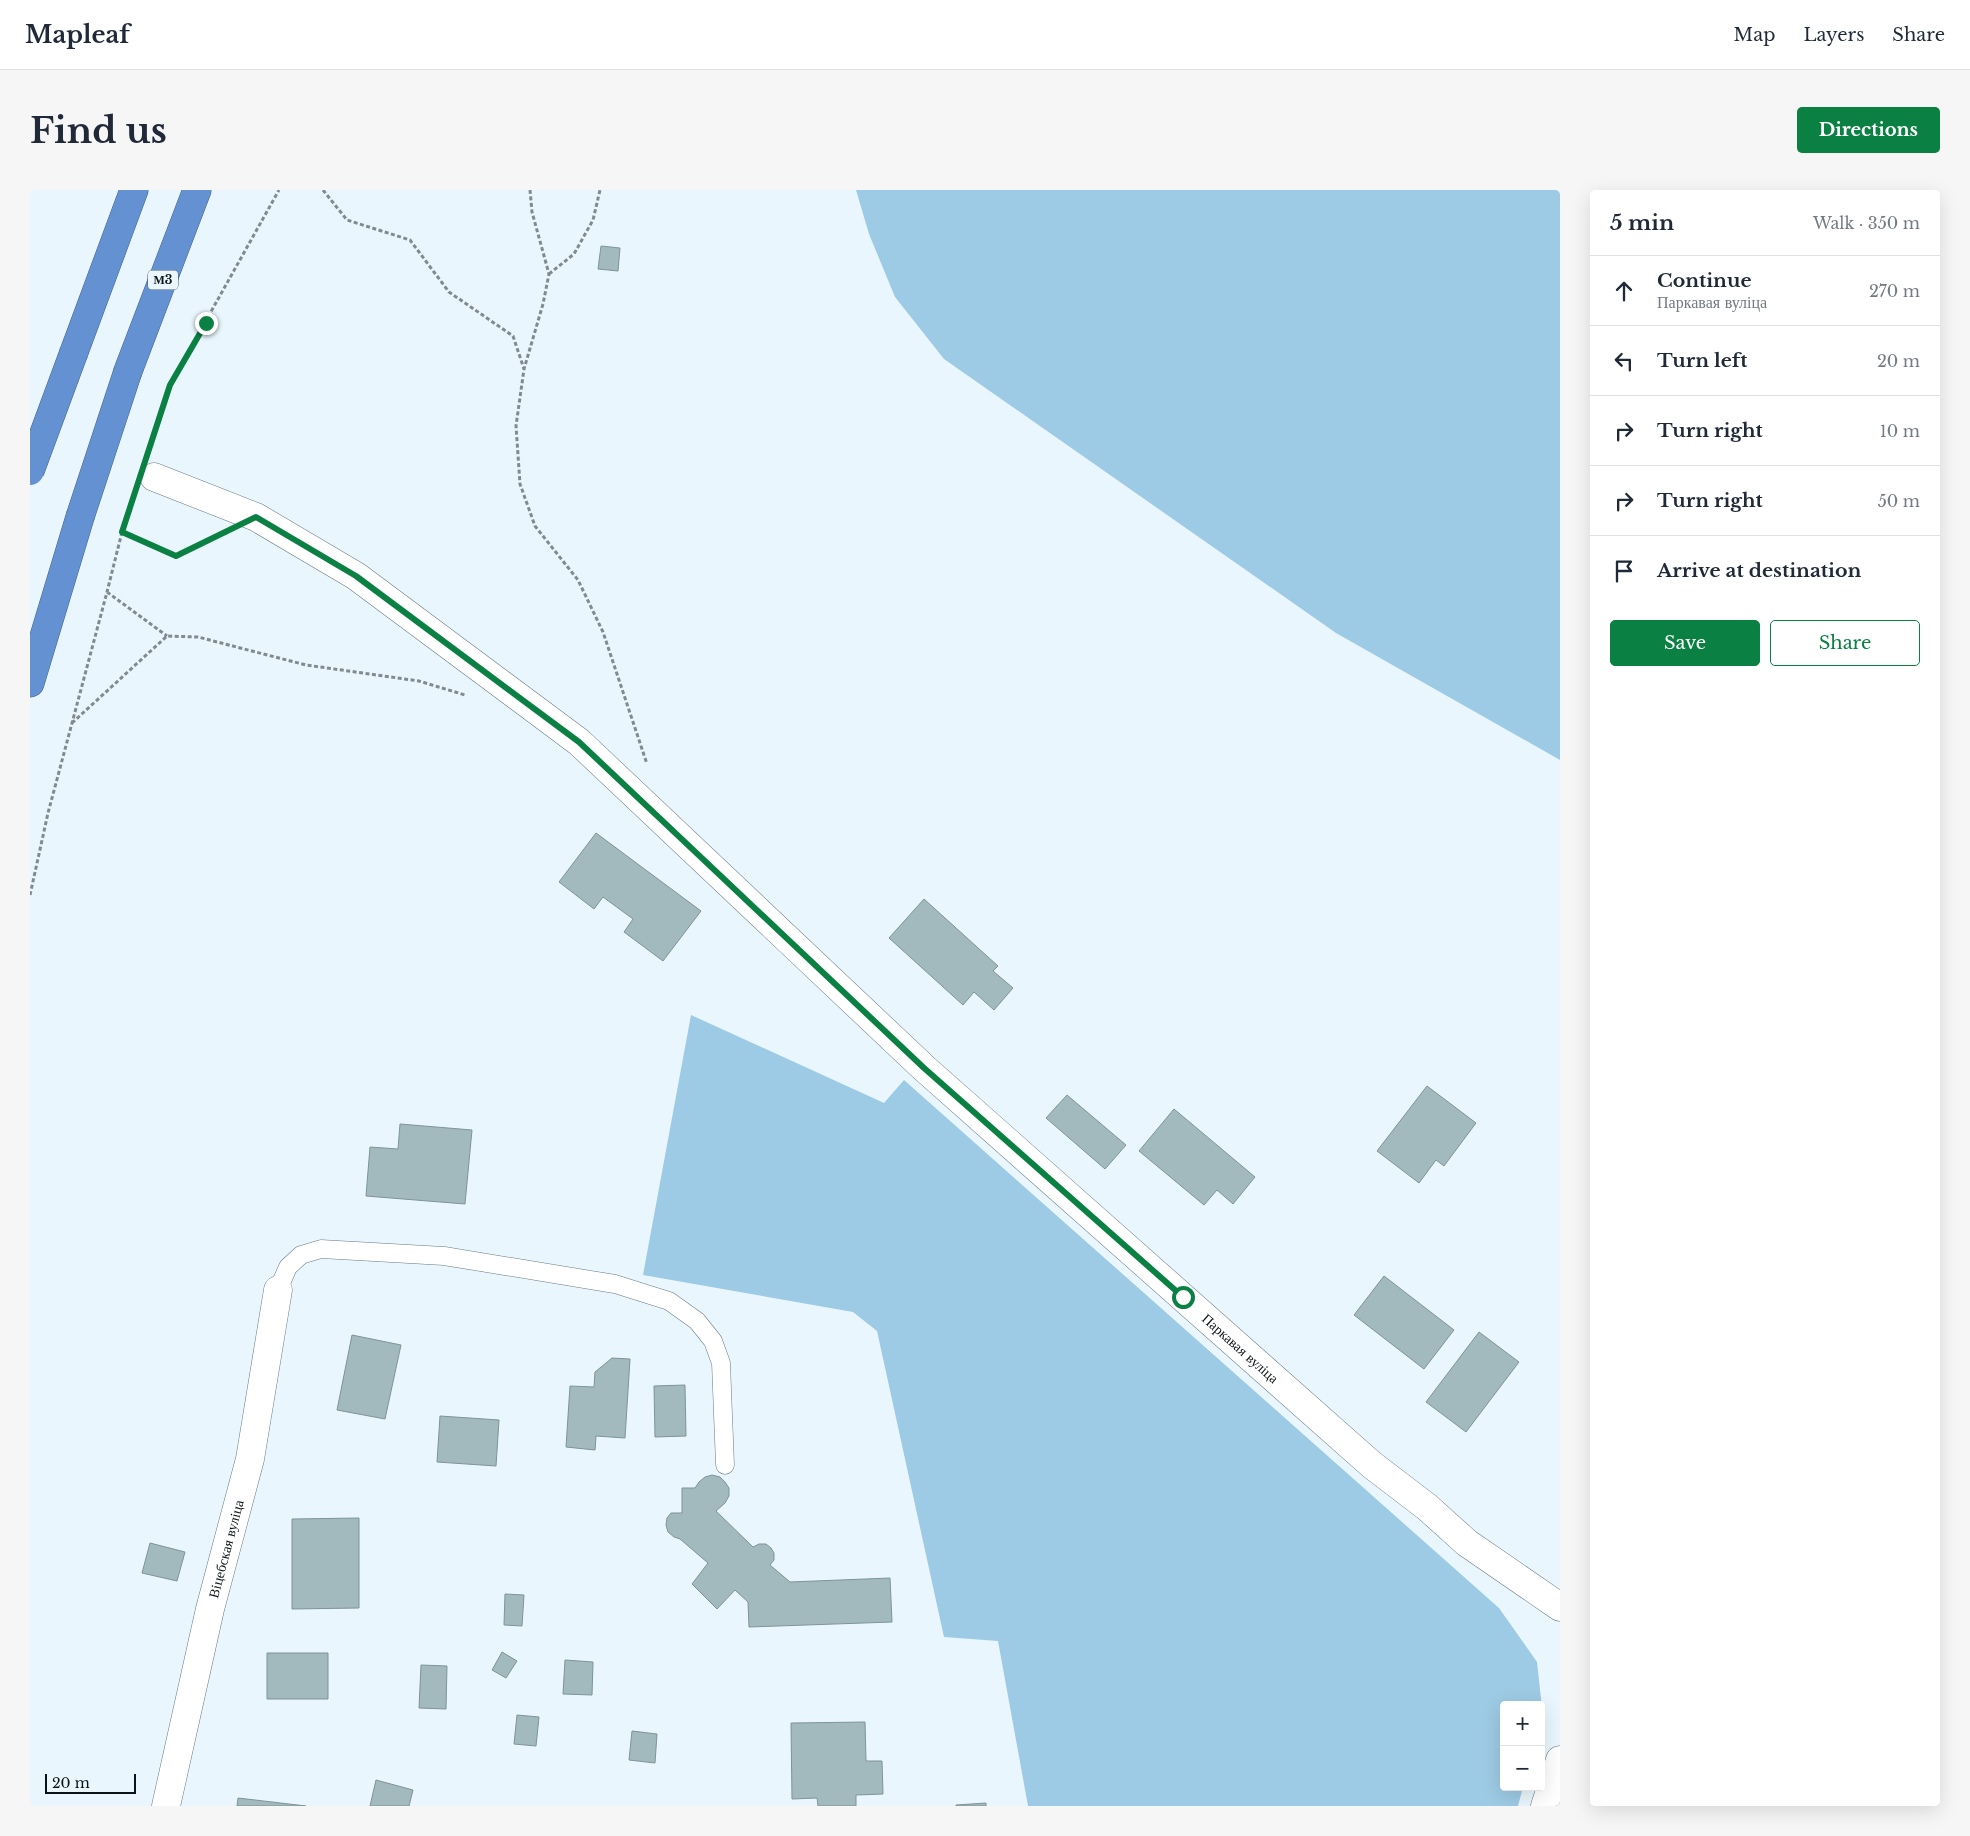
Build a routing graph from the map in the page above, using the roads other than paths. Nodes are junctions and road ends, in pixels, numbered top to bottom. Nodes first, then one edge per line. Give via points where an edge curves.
1 (134, 190) edge
2 (197, 190) edge
3 (30, 471) edge
4 (154, 477) dead end
5 (30, 683) edge
6 (278, 1290) joint
7 (725, 1465) dead end
8 (1560, 1607) edge
9 (1560, 1760) edge
10 (166, 1806) edge
11 (1545, 1806) edge

1 - 3 highway, bridge
2 - 5 highway, М3, bridge via 128,371
4 - 8 street, Паркавая вуліца via 256,517 356,576 579,742 924,1068 1372,1465 1467,1542
6 - 7 lane via 288,1266 301,1255 321,1249 444,1256 615,1284 668,1301 697,1321 713,1341 721,1362
6 - 10 street, Віцебская вуліца via 250,1459 210,1609
9 - 11 street

